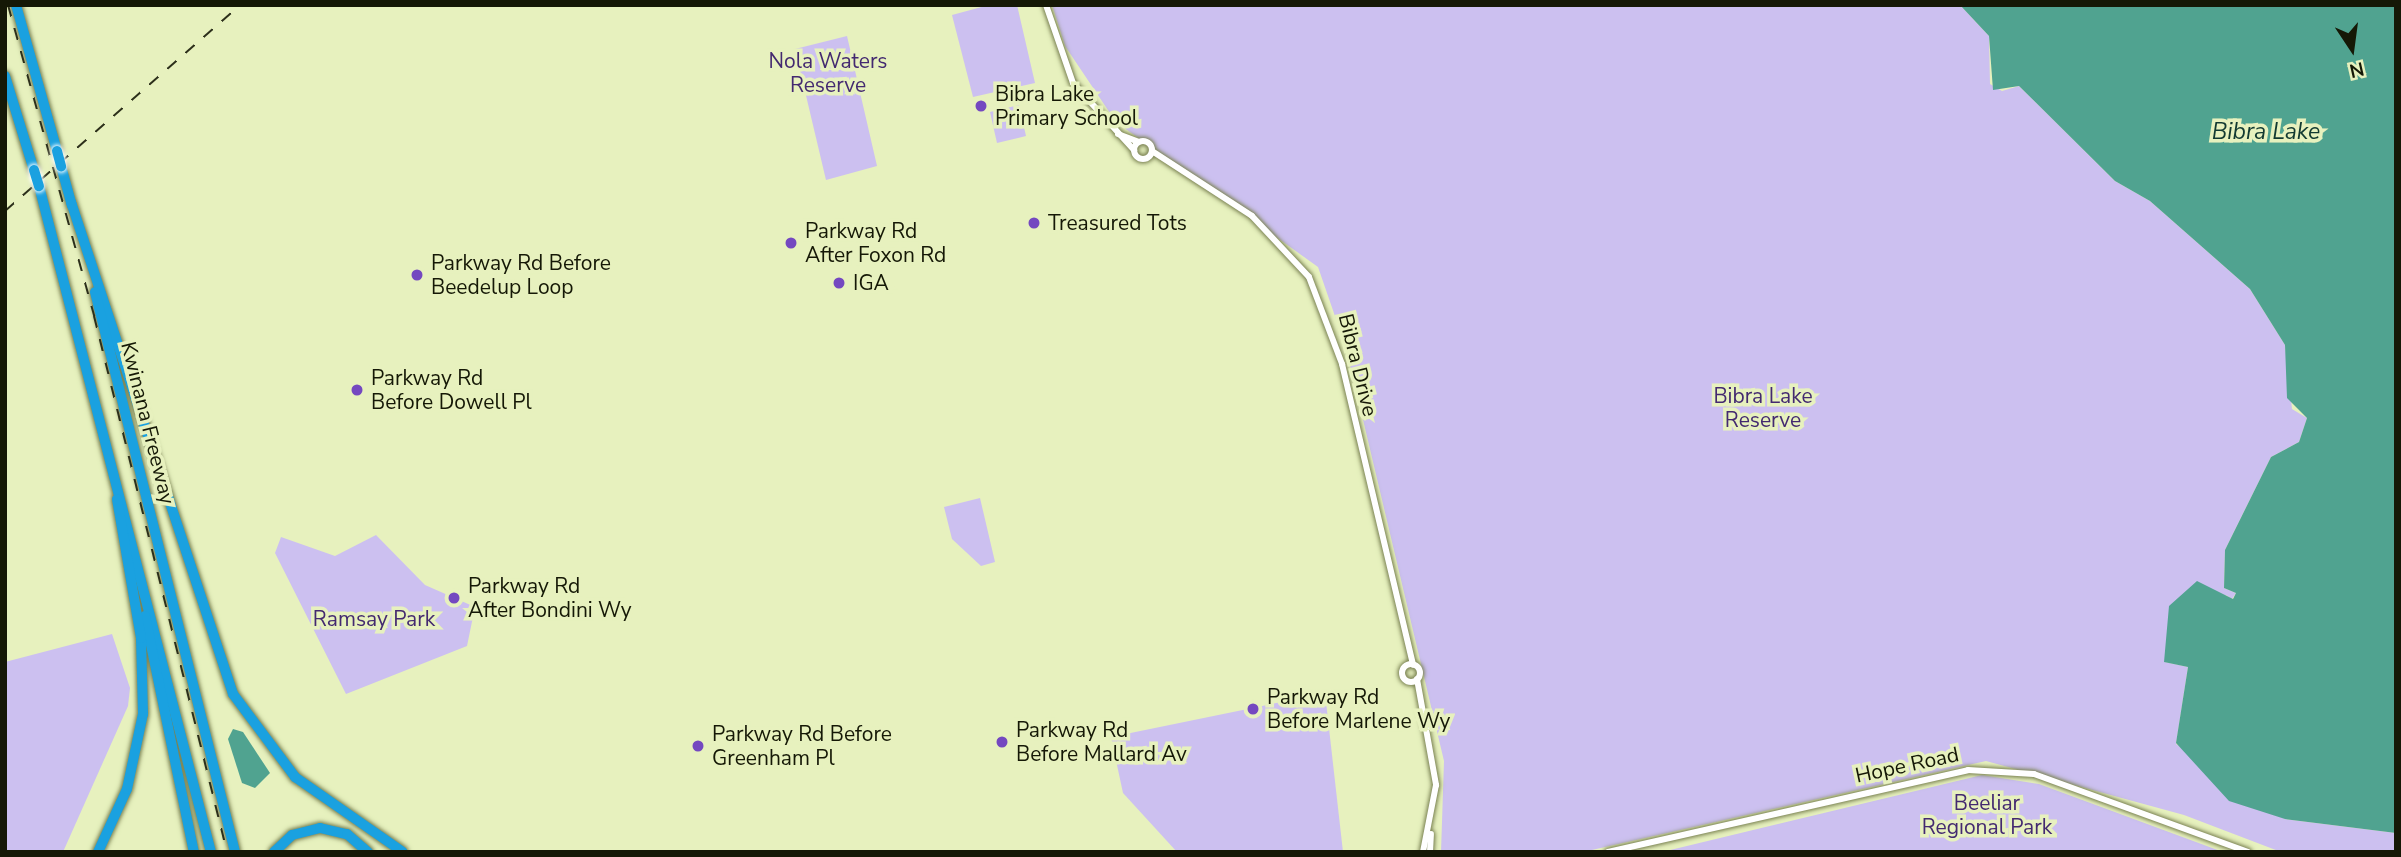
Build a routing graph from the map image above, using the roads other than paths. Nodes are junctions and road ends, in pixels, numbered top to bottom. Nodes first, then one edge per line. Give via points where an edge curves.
1 (16, 5) edge
2 (1046, 5) edge
3 (5, 76) edge
4 (1118, 134) junction
5 (1139, 142) junction
6 (1134, 150) junction
7 (1150, 154) junction
8 (71, 202) junction
9 (113, 463) junction
10 (121, 493) junction
11 (1405, 644) junction
12 (1413, 665) junction
13 (1405, 666) junction
14 (1417, 679) junction
15 (1408, 681) junction
16 (1417, 696) junction
17 (354, 823) junction
18 (1431, 834) junction
19 (98, 852) edge
20 (194, 852) edge
21 (211, 852) edge
22 (235, 852) edge
23 (274, 852) edge
24 (368, 852) edge
25 (403, 852) edge
26 (410, 852) edge
27 (1423, 852) edge
28 (1430, 852) edge
29 (1608, 852) edge
30 (2248, 852) edge

1 - 8 highway, Kwinana Freeway, bridge
2 - 4 street via 1073,83
3 - 9 highway, Kwinana Freeway, bridge
4 - 5 street
4 - 6 street
5 - 6 street
5 - 7 street
6 - 7 street
7 - 11 street, Bibra Drive via 1252,216 1294,255 1316,289 1342,365
8 - 17 highway via 226,680 274,756
8 - 22 highway, Kwinana Freeway
9 - 10 highway, Kwinana Freeway
9 - 19 highway via 144,689 135,764
10 - 20 highway
10 - 21 highway, Kwinana Freeway
11 - 12 street, Bibra Drive
11 - 13 street, Bibra Drive
12 - 13 street
12 - 14 street, Bibra Drive
13 - 15 street, Bibra Drive
14 - 15 street
14 - 16 street
15 - 16 street
16 - 18 street via 1435,778
17 - 25 highway
17 - 26 highway
18 - 27 street
18 - 28 street
23 - 24 highway via 292,835 320,828 347,834
29 - 30 street, Hope Road via 1968,770 2034,774

